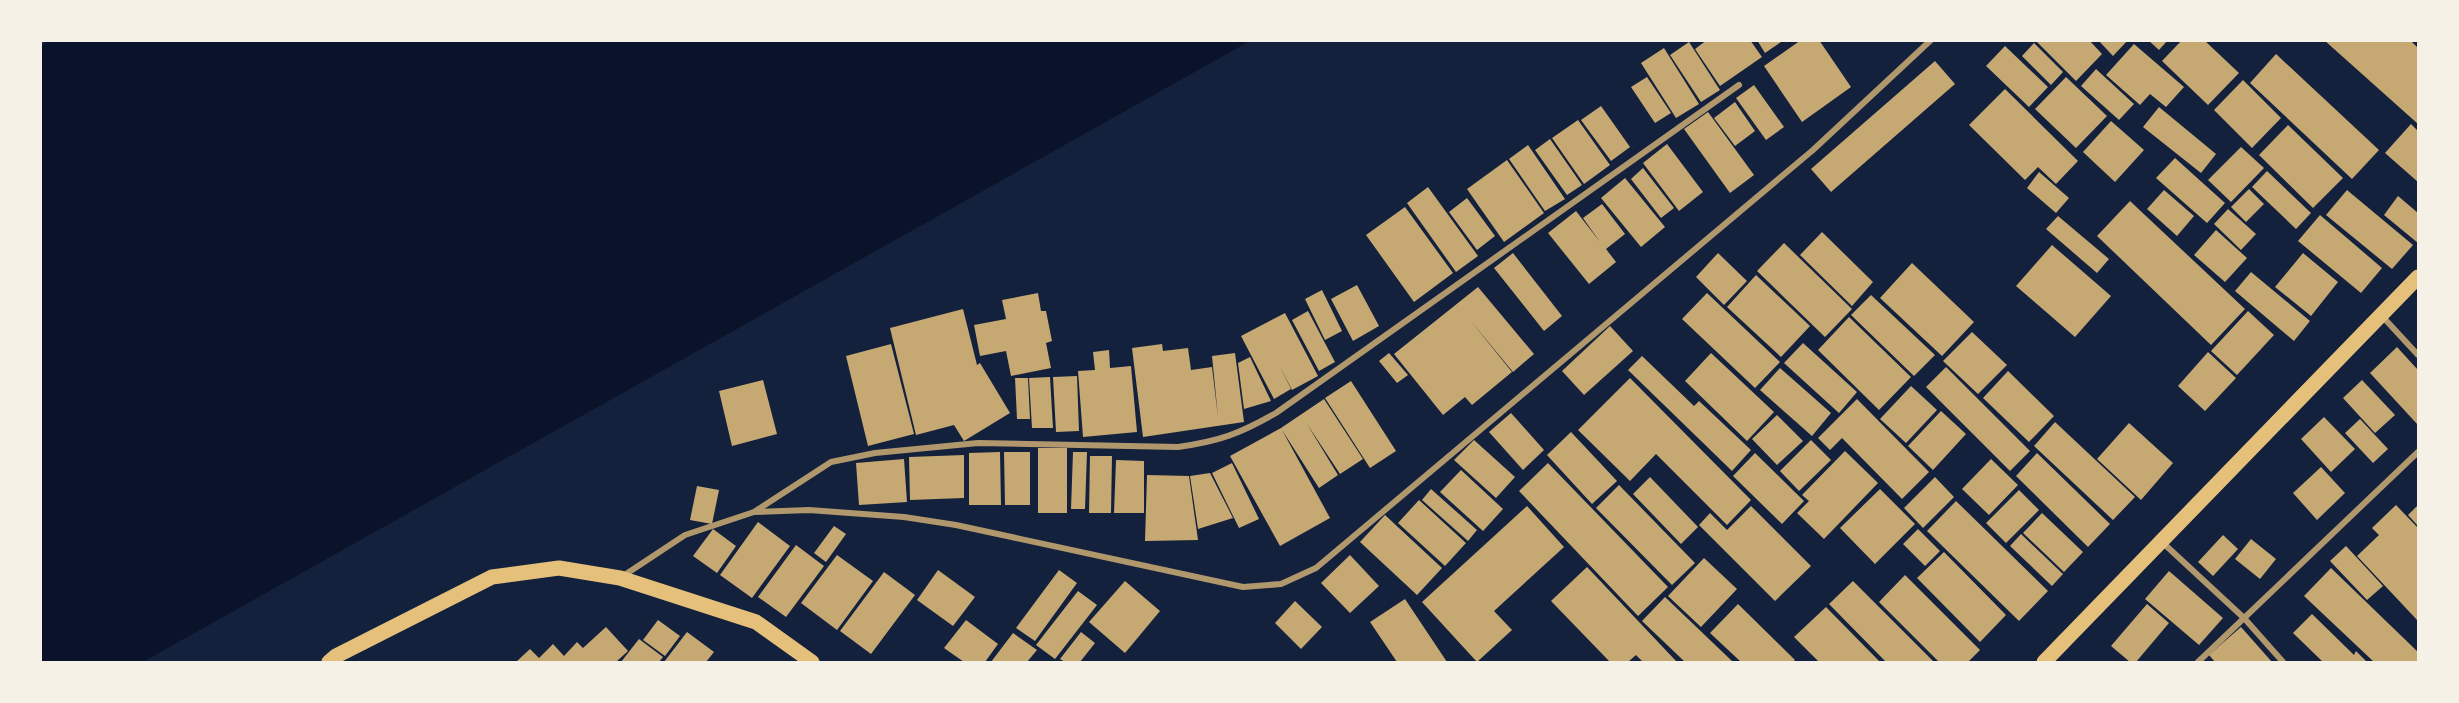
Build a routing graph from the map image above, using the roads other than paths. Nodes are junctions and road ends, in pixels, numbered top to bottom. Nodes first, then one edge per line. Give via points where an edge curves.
1 (1931, 40) edge
2 (1739, 85) dead end
3 (2418, 277) edge
4 (2380, 314) junction
5 (2418, 355) edge
6 (2418, 452) edge
7 (754, 512) junction
8 (2162, 542) junction
9 (620, 578) junction
10 (2244, 618) junction
11 (335, 660) edge
12 (2051, 660) edge
13 (812, 663) edge
14 (2198, 663) edge
15 (2283, 663) edge

1 - 7 street via 1813,150 1316,568 1281,584 1243,586 956,525 808,510
2 - 7 street via 1276,413 1242,432 1178,447 978,443 874,453 831,462
3 - 4 main road
4 - 5 street
4 - 8 main road
6 - 10 street
7 - 9 street via 685,535
8 - 10 street
8 - 12 main road
9 - 11 main road via 559,568 492,577
9 - 13 main road via 756,622
10 - 14 street
10 - 15 street

